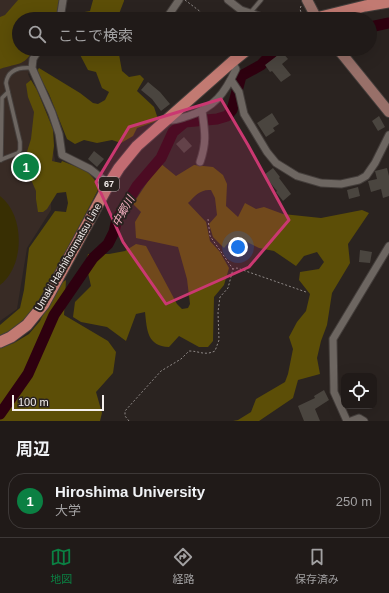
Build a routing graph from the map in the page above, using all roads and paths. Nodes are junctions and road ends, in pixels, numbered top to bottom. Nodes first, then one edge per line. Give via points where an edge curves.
1 (64, 0) edge
2 (178, 0) edge
3 (185, 0) edge
4 (228, 0) edge
5 (261, 0) edge
6 (305, 1) edge
7 (389, 2) edge
8 (61, 12) edge
9 (170, 12) edge
10 (201, 12) edge
11 (247, 12) edge
12 (251, 12) edge
13 (301, 12) edge
14 (311, 12) edge
15 (340, 12) edge
16 (35, 56) edge
17 (239, 56) edge
18 (344, 56) edge
19 (232, 62) junction
20 (32, 68) junction
21 (233, 82) junction
22 (8, 92) junction
23 (389, 112) edge
24 (203, 117) junction
25 (167, 120) junction
26 (389, 135) edge
27 (1, 160) edge
28 (200, 162) dead end
29 (109, 184) junction
30 (208, 219) dead end
31 (389, 246) edge
32 (233, 269) junction
33 (306, 292) dead end
34 (0, 342) edge
35 (129, 421) edge
36 (347, 421) edge
37 (351, 421) edge
38 (364, 421) edge

1 - 8 street
2 - 9 street
3 - 10 path
4 - 11 street
5 - 12 lane
6 - 13 path
6 - 14 main road
7 - 15 main road
16 - 20 street
17 - 19 main road, Umaki Hachihonmatsu Line / 67
18 - 23 main road
19 - 21 street via 236,69
19 - 25 main road, Umaki Hachihonmatsu Line / 67
20 - 22 lane via 11,72 7,76
20 - 29 street via 52,113 62,155 90,169
21 - 24 street
21 - 26 street via 239,92 244,114 271,158 297,176 321,183 340,184 359,180 366,176 375,163
22 - 27 lane via 2,98
22 - 27 lane via 20,150
24 - 25 street
24 - 28 street via 206,140
25 - 29 main road, Umaki Hachihonmatsu Line / 67 via 137,146
29 - 34 main road, Umaki Hachihonmatsu Line / 67 via 44,304 27,325
30 - 32 path via 210,236
31 - 36 street via 333,339 334,392
32 - 33 path via 237,268
32 - 35 path via 228,288 220,297 220,340 215,351 202,354 189,351 161,371 125,411
37 - 38 street via 359,418

